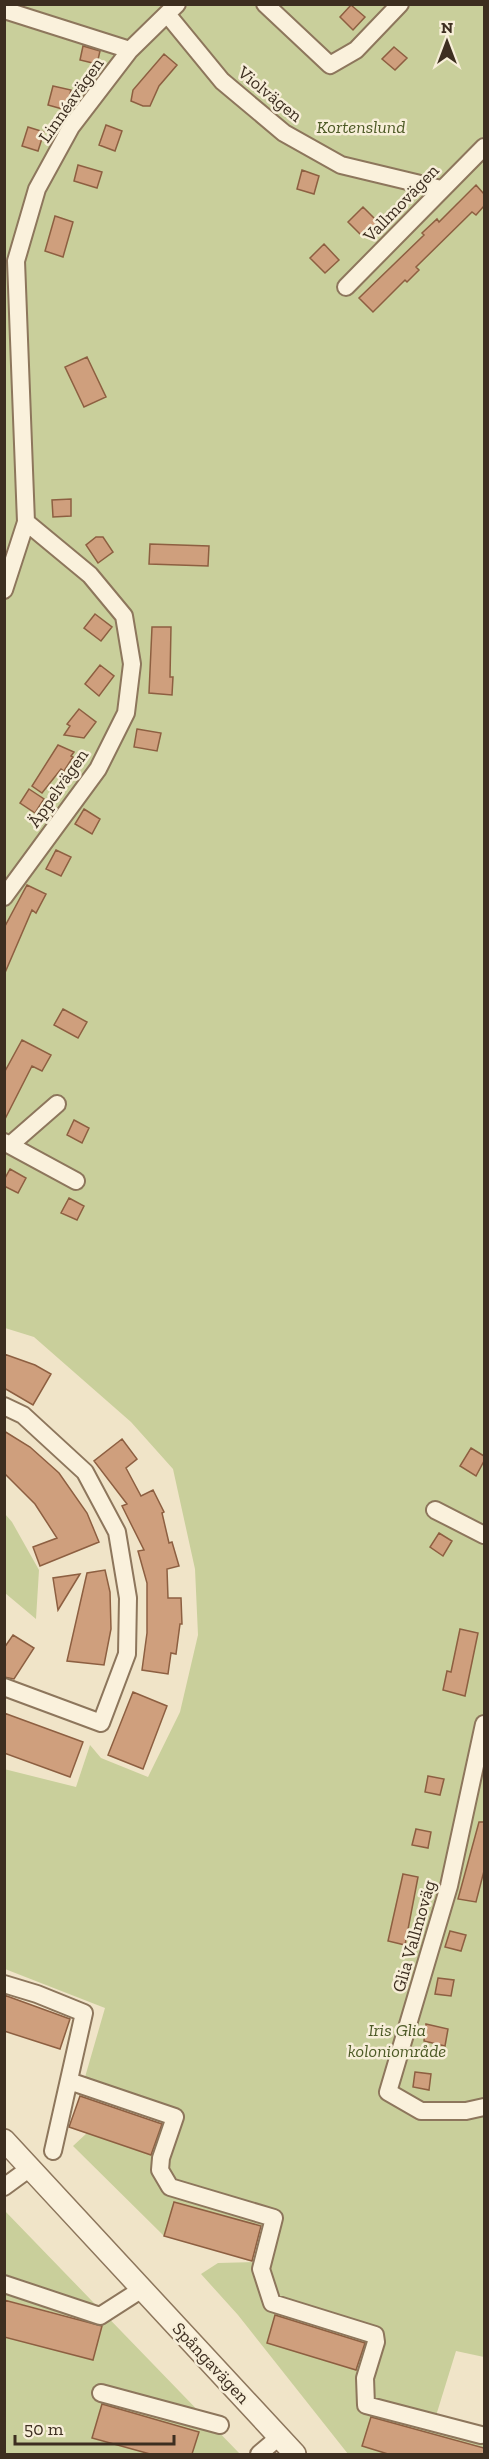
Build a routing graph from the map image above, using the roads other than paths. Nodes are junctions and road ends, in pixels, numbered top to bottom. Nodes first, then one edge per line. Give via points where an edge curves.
1 (265, 4) edge
2 (400, 4) edge
3 (172, 9) edge
4 (4, 10) edge
5 (130, 50) junction
6 (484, 147) edge
7 (441, 189) junction
8 (10, 260) edge
9 (346, 287) dead end
10 (26, 522) junction
11 (4, 590) edge
12 (4, 897) edge
13 (57, 1104) dead end
14 (7, 1144) edge
15 (76, 1182) dead end
16 (4, 1406) edge
17 (435, 1510) dead end
18 (484, 1535) edge
19 (4, 1687) edge
20 (484, 1724) edge
21 (4, 1984) edge
22 (69, 2081) junction
23 (484, 2107) edge
24 (4, 2140) edge
25 (53, 2151) dead end
26 (30, 2168) junction
27 (4, 2187) edge
28 (4, 2284) edge
29 (142, 2289) junction
30 (101, 2392) dead end
31 (220, 2426) dead end
32 (481, 2435) dead end
33 (279, 2437) junction
34 (259, 2454) edge
35 (295, 2454) edge

1 - 2 street via 330,65 356,50
3 - 5 street, Linnéavägen
3 - 7 street, Violvägen via 222,81 284,134 341,165
4 - 5 street
5 - 8 street, Linnéavägen via 71,128 37,189
6 - 7 street, Vallmovägen
7 - 9 street, Vallmovägen
8 - 10 street, Linnéavägen
10 - 11 street, Linnéavägen
10 - 12 street, Äppelvägen via 90,575 124,616 132,664 126,713 98,769
13 - 14 street
14 - 15 street
16 - 19 street via 23,1415 85,1472 117,1532 128,1598 127,1654 100,1723
17 - 18 street
20 - 23 street, Glia Vallmoväg via 449,1886 388,2092 421,2111
21 - 22 street via 84,2013
22 - 25 street
22 - 32 street via 175,2116 160,2170 170,2187 274,2218 261,2269 272,2303 375,2335 365,2378 366,2405
24 - 26 street, Spångavägen
26 - 27 street
26 - 29 street, Spångavägen
28 - 29 street via 100,2316
29 - 33 street, Spångavägen
30 - 31 street, Spångavägen
33 - 34 street
33 - 35 street, Spångavägen

